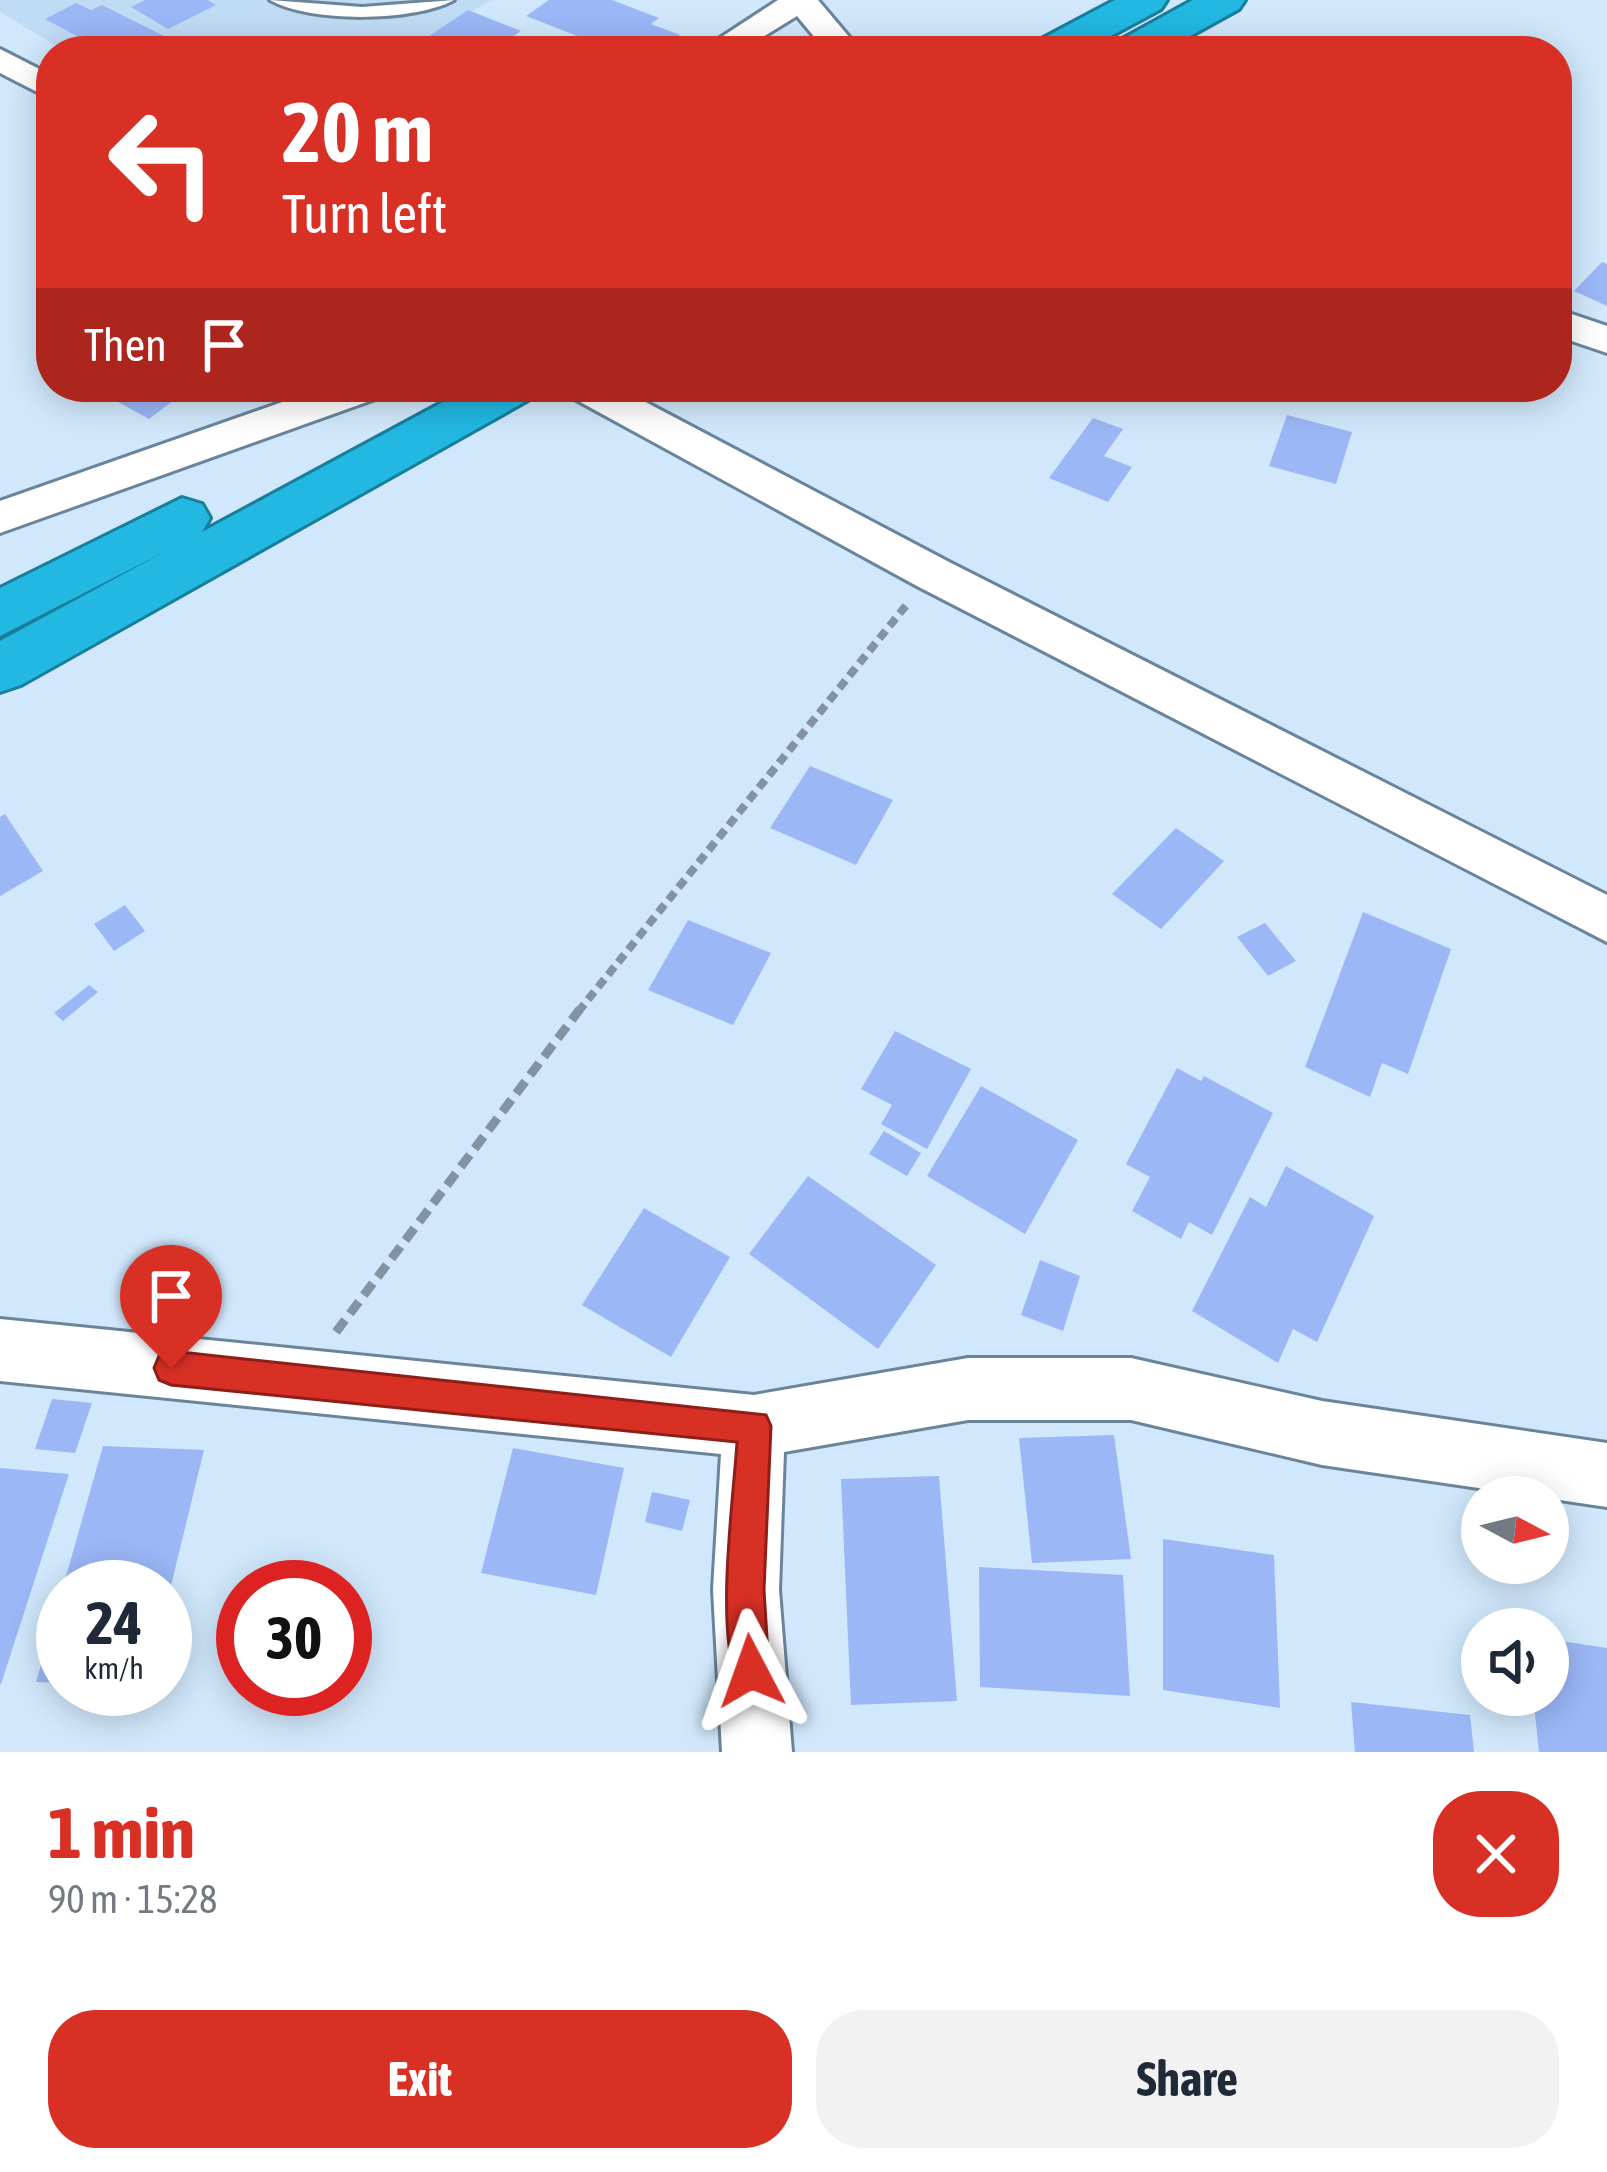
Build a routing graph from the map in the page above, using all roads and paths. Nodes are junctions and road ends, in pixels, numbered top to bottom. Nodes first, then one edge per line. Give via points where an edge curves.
1 (278, 0) edge
2 (446, 0) edge
3 (1146, 0) edge
4 (1224, 0) edge
5 (742, 36) edge
6 (831, 36) edge
7 (1079, 36) edge
8 (1159, 36) edge
9 (0, 59) edge
10 (36, 80) edge
11 (1572, 327) edge
12 (1607, 340) edge
13 (325, 402) edge
14 (401, 402) edge
15 (485, 402) edge
16 (613, 402) edge
17 (0, 517) edge
18 (933, 574) junction
19 (0, 614) edge
20 (0, 669) edge
21 (1607, 920) edge
22 (0, 1350) edge
23 (299, 1381) junction
24 (754, 1426) junction
25 (1607, 1475) edge
26 (757, 1752) edge

1 - 2 lane via 325,13 383,14
3 - 7 highway
4 - 8 highway
5 - 6 street via 801,0
9 - 10 street
11 - 12 street
13 - 17 street
14 - 19 highway
15 - 20 highway
16 - 18 street
18 - 21 street
18 - 23 path via 533,1065
22 - 23 street
23 - 24 street
24 - 25 street via 968,1389 1130,1389 1322,1433
24 - 26 street via 746,1590

